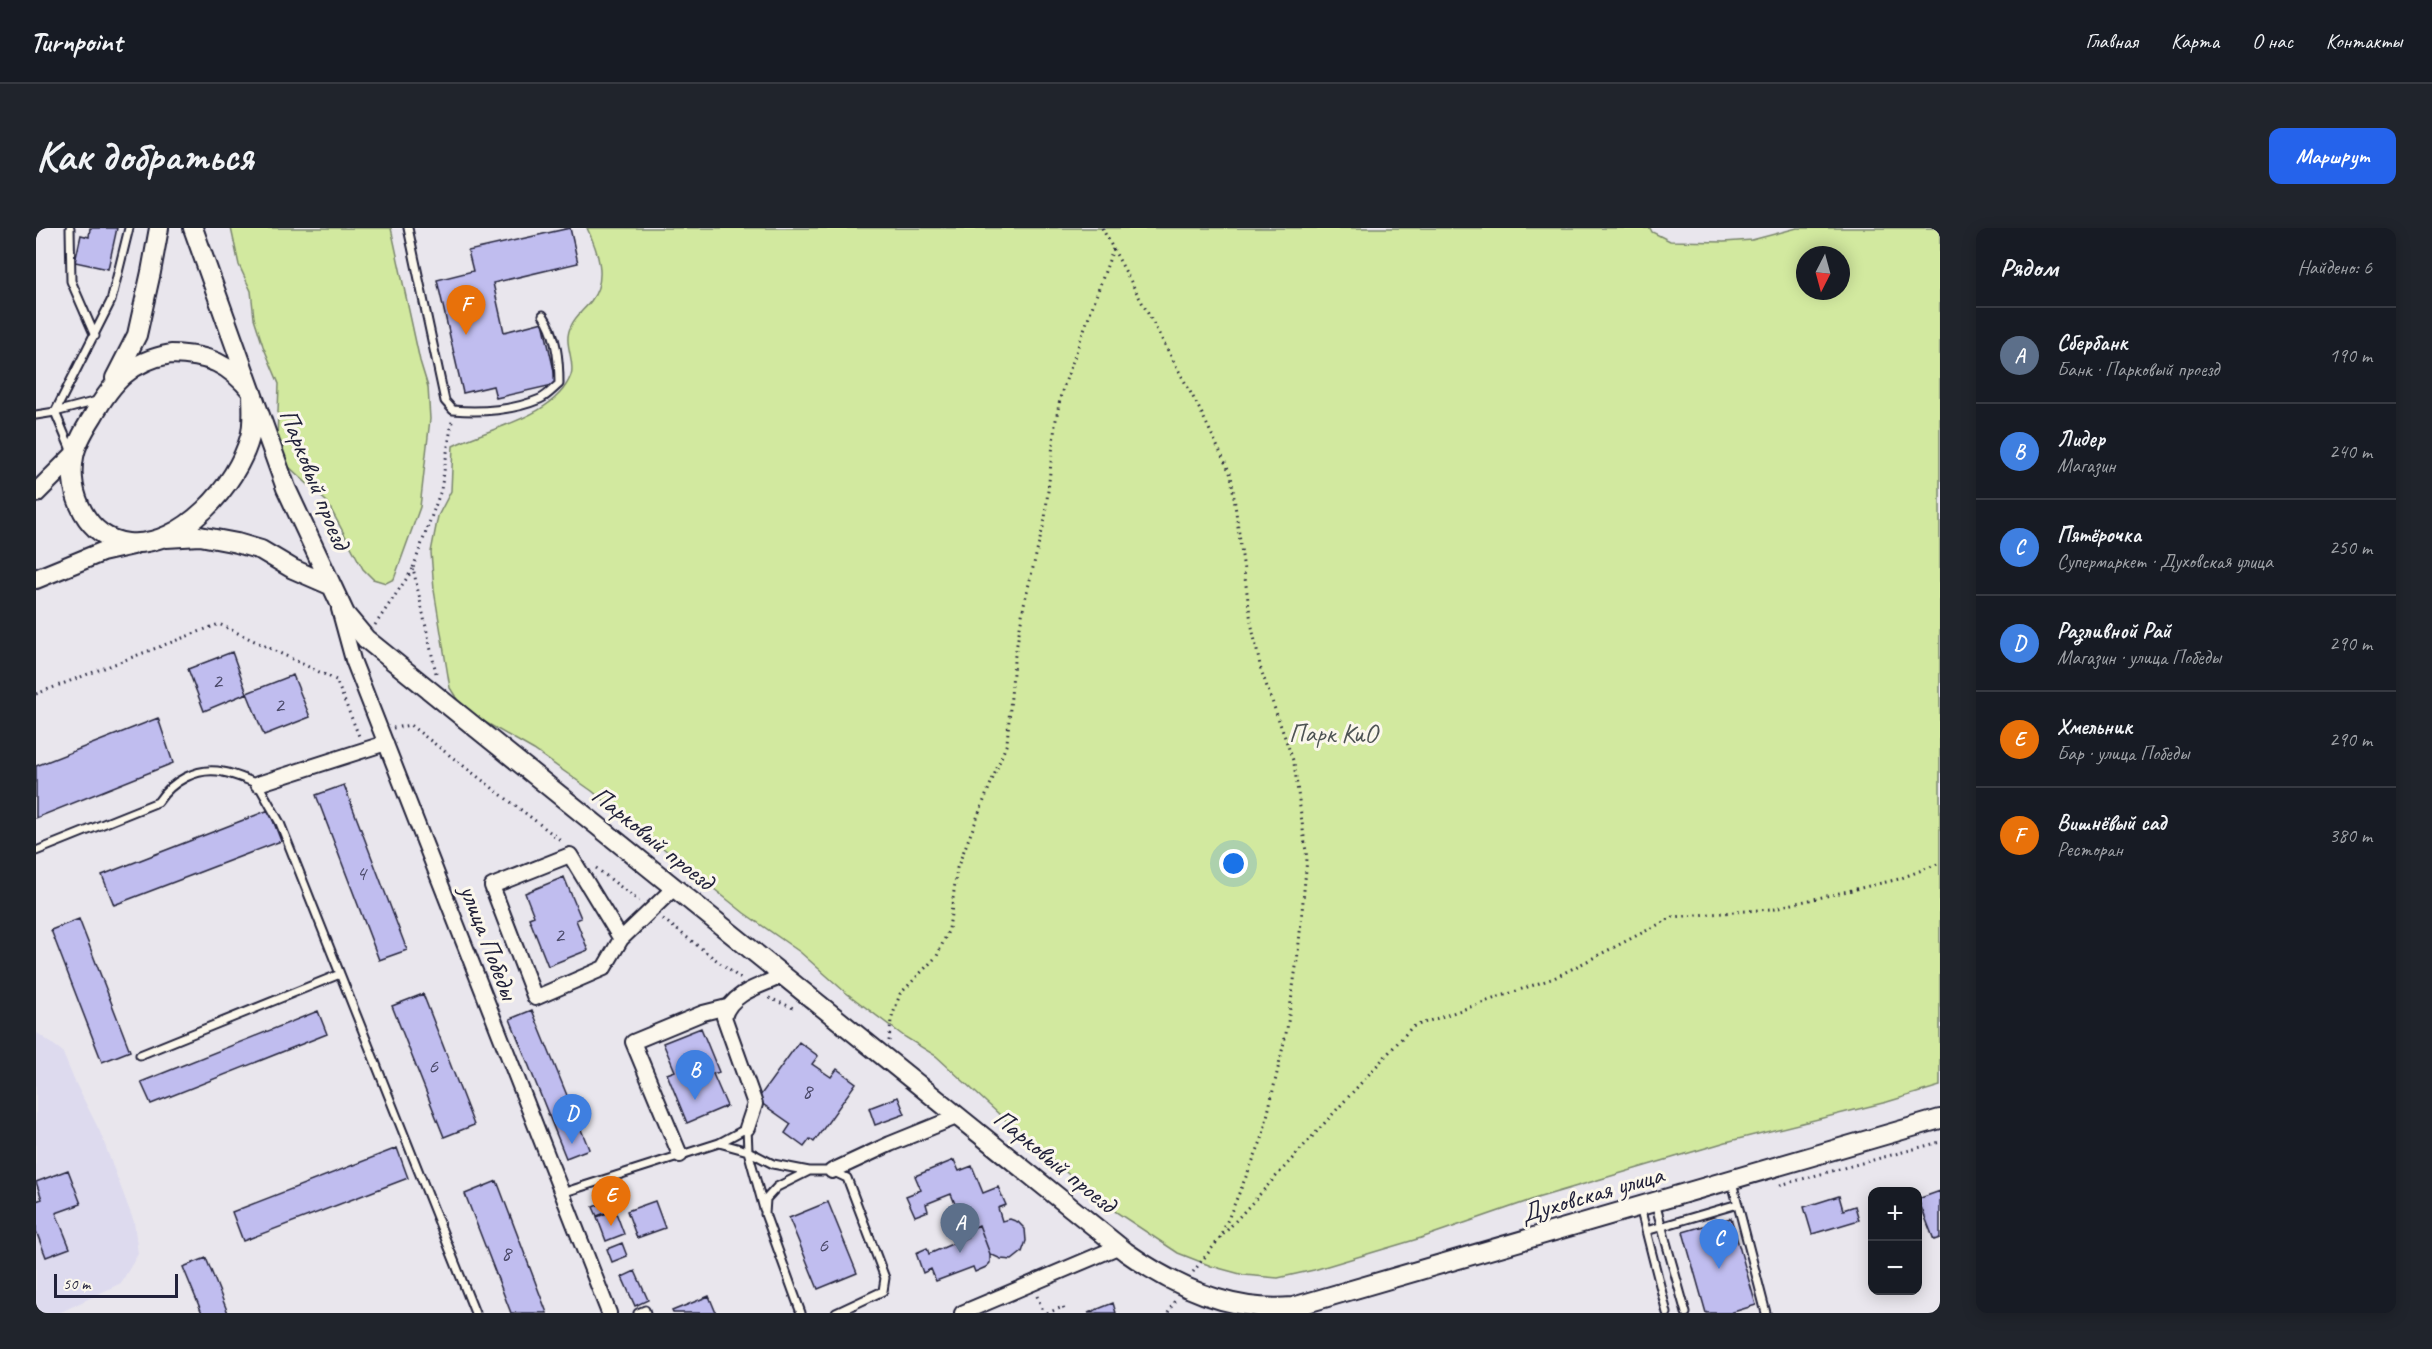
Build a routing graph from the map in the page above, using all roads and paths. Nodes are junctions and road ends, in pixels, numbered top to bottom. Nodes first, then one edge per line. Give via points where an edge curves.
1 (70, 228) edge
2 (129, 228) edge
3 (159, 228) edge
4 (192, 228) edge
5 (408, 228) edge
6 (1102, 228) edge
7 (1113, 249) junction
8 (543, 315) dead end
9 (95, 336) junction
10 (252, 392) junction
11 (106, 394) junction
12 (453, 410) junction
13 (55, 412) junction
14 (36, 416) edge
15 (74, 456) junction
16 (36, 493) edge
17 (148, 541) junction
18 (36, 579) edge
19 (332, 586) junction
20 (36, 694) edge
21 (442, 700) junction
22 (398, 727) dead end
23 (386, 743) junction
24 (364, 749) junction
25 (258, 784) junction
26 (568, 846) dead end
27 (36, 851) edge
28 (1940, 863) edge
29 (596, 868) dead end
30 (674, 888) junction
31 (651, 910) junction
32 (621, 939) junction
33 (340, 974) junction
34 (785, 975) junction
35 (754, 989) junction
36 (727, 1007) junction
37 (802, 1012) dead end
38 (891, 1020) dead end
39 (140, 1055) dead end
40 (959, 1116) junction
41 (1940, 1119) edge
42 (747, 1128) junction
43 (1940, 1142) edge
44 (719, 1143) junction
45 (748, 1151) junction
46 (680, 1155) junction
47 (809, 1171) junction
48 (832, 1171) junction
49 (1731, 1180) junction
50 (1769, 1188) dead end
51 (562, 1193) junction
52 (1738, 1204) junction
53 (1647, 1205) junction
54 (765, 1214) junction
55 (1661, 1226) junction
56 (1646, 1231) junction
57 (1220, 1238) junction
58 (1120, 1246) junction
59 (1181, 1286) junction
60 (1262, 1311) edge
61 (475, 1313) edge
62 (609, 1313) edge
63 (638, 1313) edge
64 (646, 1313) edge
65 (801, 1313) edge
66 (836, 1313) edge
67 (962, 1313) edge
68 (1047, 1313) edge
69 (1065, 1313) edge
70 (1667, 1313) edge
71 (1686, 1313) edge
72 (1766, 1313) edge

1 - 9 lane via 71,281
2 - 9 lane via 111,301
3 - 11 street via 137,334
4 - 10 street, Парковый проезд
5 - 12 lane via 445,401
6 - 7 path
7 - 38 path via 1061,394 1045,519 1014,661 1007,743 957,868 949,929 937,956 900,994
7 - 57 path via 1231,475 1251,622 1261,670 1294,763 1308,859 1287,1029 1262,1139
8 - 12 lane via 551,327 559,384 541,398 522,403 472,412
9 - 13 lane
10 - 11 street via 240,377 221,364 201,356 171,354 132,367
10 - 17 street via 250,435 224,489 191,520 163,538
10 - 19 street, Парковый проезд via 286,488
11 - 13 lane
11 - 15 street
12 - 21 path via 441,490 414,568
13 - 14 lane
13 - 15 lane
15 - 16 street
15 - 17 street via 74,484 82,514 94,527 116,540
17 - 18 street via 102,552
17 - 19 street, Парковый проезд via 200,536 237,543 261,550
19 - 21 street, Парковый проезд via 345,614 366,639
19 - 23 street, улица Победы via 353,660
20 - 24 path via 219,624 336,680
21 - 30 street, Парковый проезд
22 - 26 path via 410,725
23 - 24 street
23 - 51 street, улица Победы
24 - 25 street
25 - 27 lane via 221,771 202,772 179,780 158,802
25 - 33 lane via 280,823
28 - 57 path via 1899,879 1771,909 1673,917 1554,978 1412,1027
29 - 31 path
30 - 31 street
30 - 34 street, Парковый проезд
31 - 32 street
31 - 35 path
32 - 32 street via 570,855 492,886 535,998 604,968
33 - 39 lane
33 - 61 lane
34 - 35 street
34 - 40 street, Парковый проезд
35 - 36 street via 735,998
35 - 37 path
36 - 42 street via 724,1017 755,1104
36 - 46 street via 633,1042
40 - 48 street, Парковый проезд
40 - 58 street, Парковый проезд
41 - 49 street, Духовская улица
42 - 44 lane
42 - 45 lane
43 - 50 path
44 - 45 lane
44 - 46 lane
45 - 47 lane via 773,1164
45 - 54 lane
46 - 51 lane
47 - 48 lane
47 - 54 lane via 777,1187 766,1199
48 - 66 lane via 847,1178 885,1278 883,1291
49 - 52 lane
49 - 53 street, Духовская улица
51 - 62 street, улица Победы
52 - 55 lane
52 - 72 lane
53 - 55 lane
53 - 56 lane
53 - 60 street, Духовская улица via 1303,1304
54 - 65 lane
55 - 56 lane
55 - 71 lane
56 - 70 lane
57 - 59 path
58 - 59 street, Парковый проезд via 1158,1275
58 - 67 street, Парковый проезд
59 - 60 street, Парковый проезд via 1215,1300
63 - 64 lane
68 - 69 path via 1063,1307

